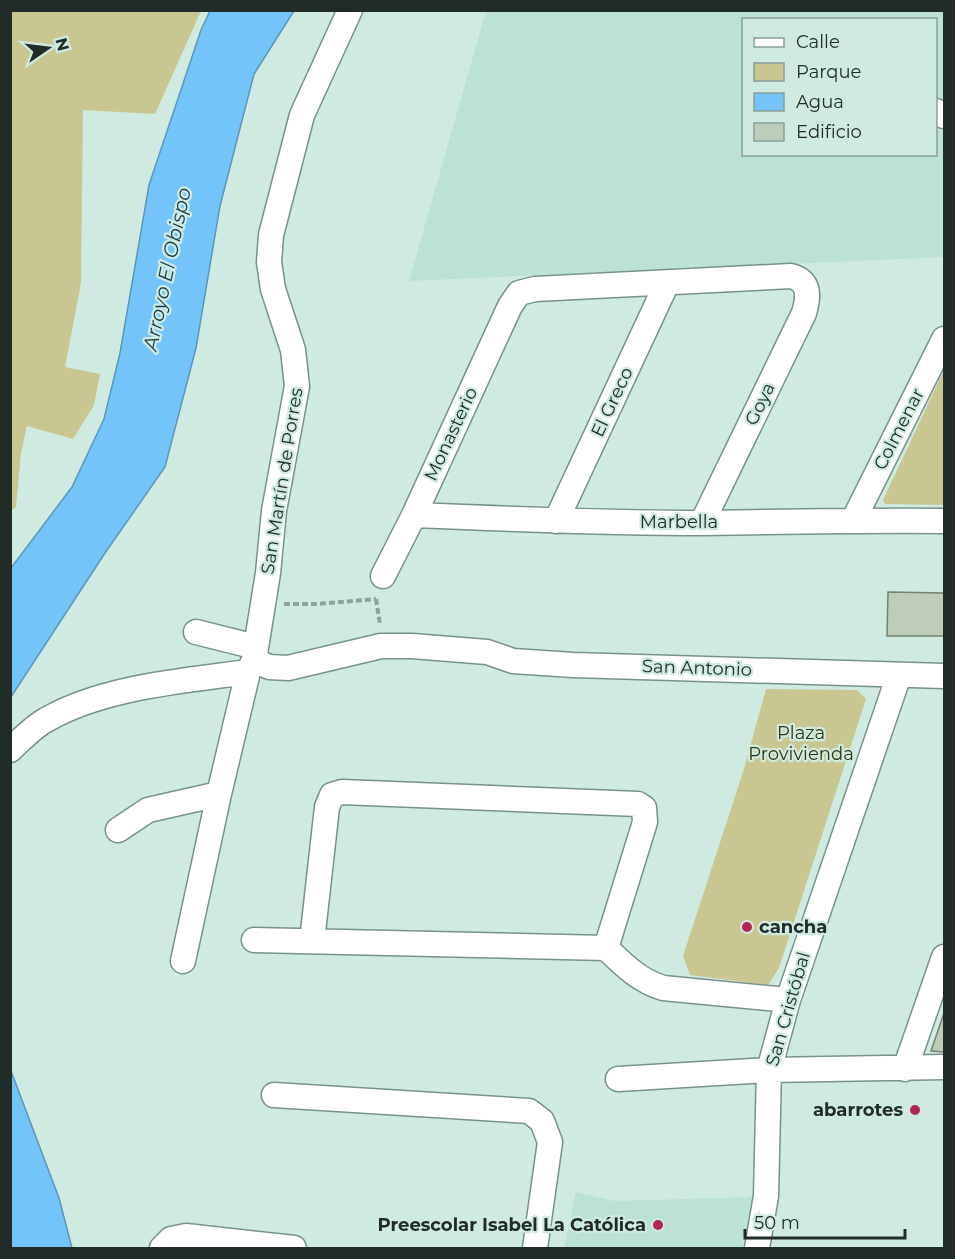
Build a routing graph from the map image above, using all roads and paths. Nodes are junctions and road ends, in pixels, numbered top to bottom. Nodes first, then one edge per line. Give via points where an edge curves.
1 (350, 10) edge
2 (667, 283) junction
3 (945, 339) edge
4 (414, 515) junction
5 (854, 519) junction
6 (556, 521) junction
7 (945, 521) edge
8 (702, 523) junction
9 (379, 588) junction
10 (264, 601) junction
11 (196, 632) dead end
12 (381, 646) junction
13 (253, 660) junction
14 (899, 675) junction
15 (945, 676) edge
16 (10, 750) edge
17 (219, 795) junction
18 (118, 830) dead end
19 (254, 940) dead end
20 (312, 941) junction
21 (606, 948) junction
22 (945, 957) edge
23 (183, 961) dead end
24 (788, 1000) junction
25 (945, 1067) edge
26 (905, 1069) junction
27 (769, 1070) junction
28 (618, 1079) dead end
29 (274, 1095) dead end
30 (162, 1247) edge
31 (294, 1248) edge
32 (535, 1248) edge
33 (757, 1248) edge

1 - 10 street, San Martín de Porres via 302,115 271,235 273,289 293,350 297,386 274,510
2 - 4 street, Monasterio via 519,293
2 - 6 street, El Greco
2 - 8 street, Goya via 791,276 805,283 808,300
3 - 5 street, Colmenar
4 - 6 street, Marbella
4 - 9 street, Monasterio
5 - 7 street, Marbella
5 - 8 street, Marbella
6 - 8 street, Marbella
9 - 10 path via 292,605
9 - 12 path
10 - 13 street, San Martín de Porres
11 - 13 street
12 - 13 street, San Antonio via 288,668 269,667
12 - 14 street, San Antonio via 452,648 487,652 513,661 573,665
13 - 16 street via 82,704 45,720
13 - 17 street, San Martín de Porres
14 - 15 street, San Antonio
14 - 24 street, San Cristóbal
17 - 18 street via 148,810
17 - 23 street, San Martín de Porres
19 - 20 street
20 - 21 street
20 - 21 street via 327,807 332,795 342,792 638,804 644,808 645,822
21 - 24 street via 632,974 663,988
22 - 26 street
24 - 27 street, San Cristóbal
25 - 26 street
26 - 27 street
27 - 28 street
27 - 33 street, San Cristóbal via 766,1196
29 - 32 street via 529,1111 542,1121 550,1142
30 - 31 street via 171,1239 186,1236

